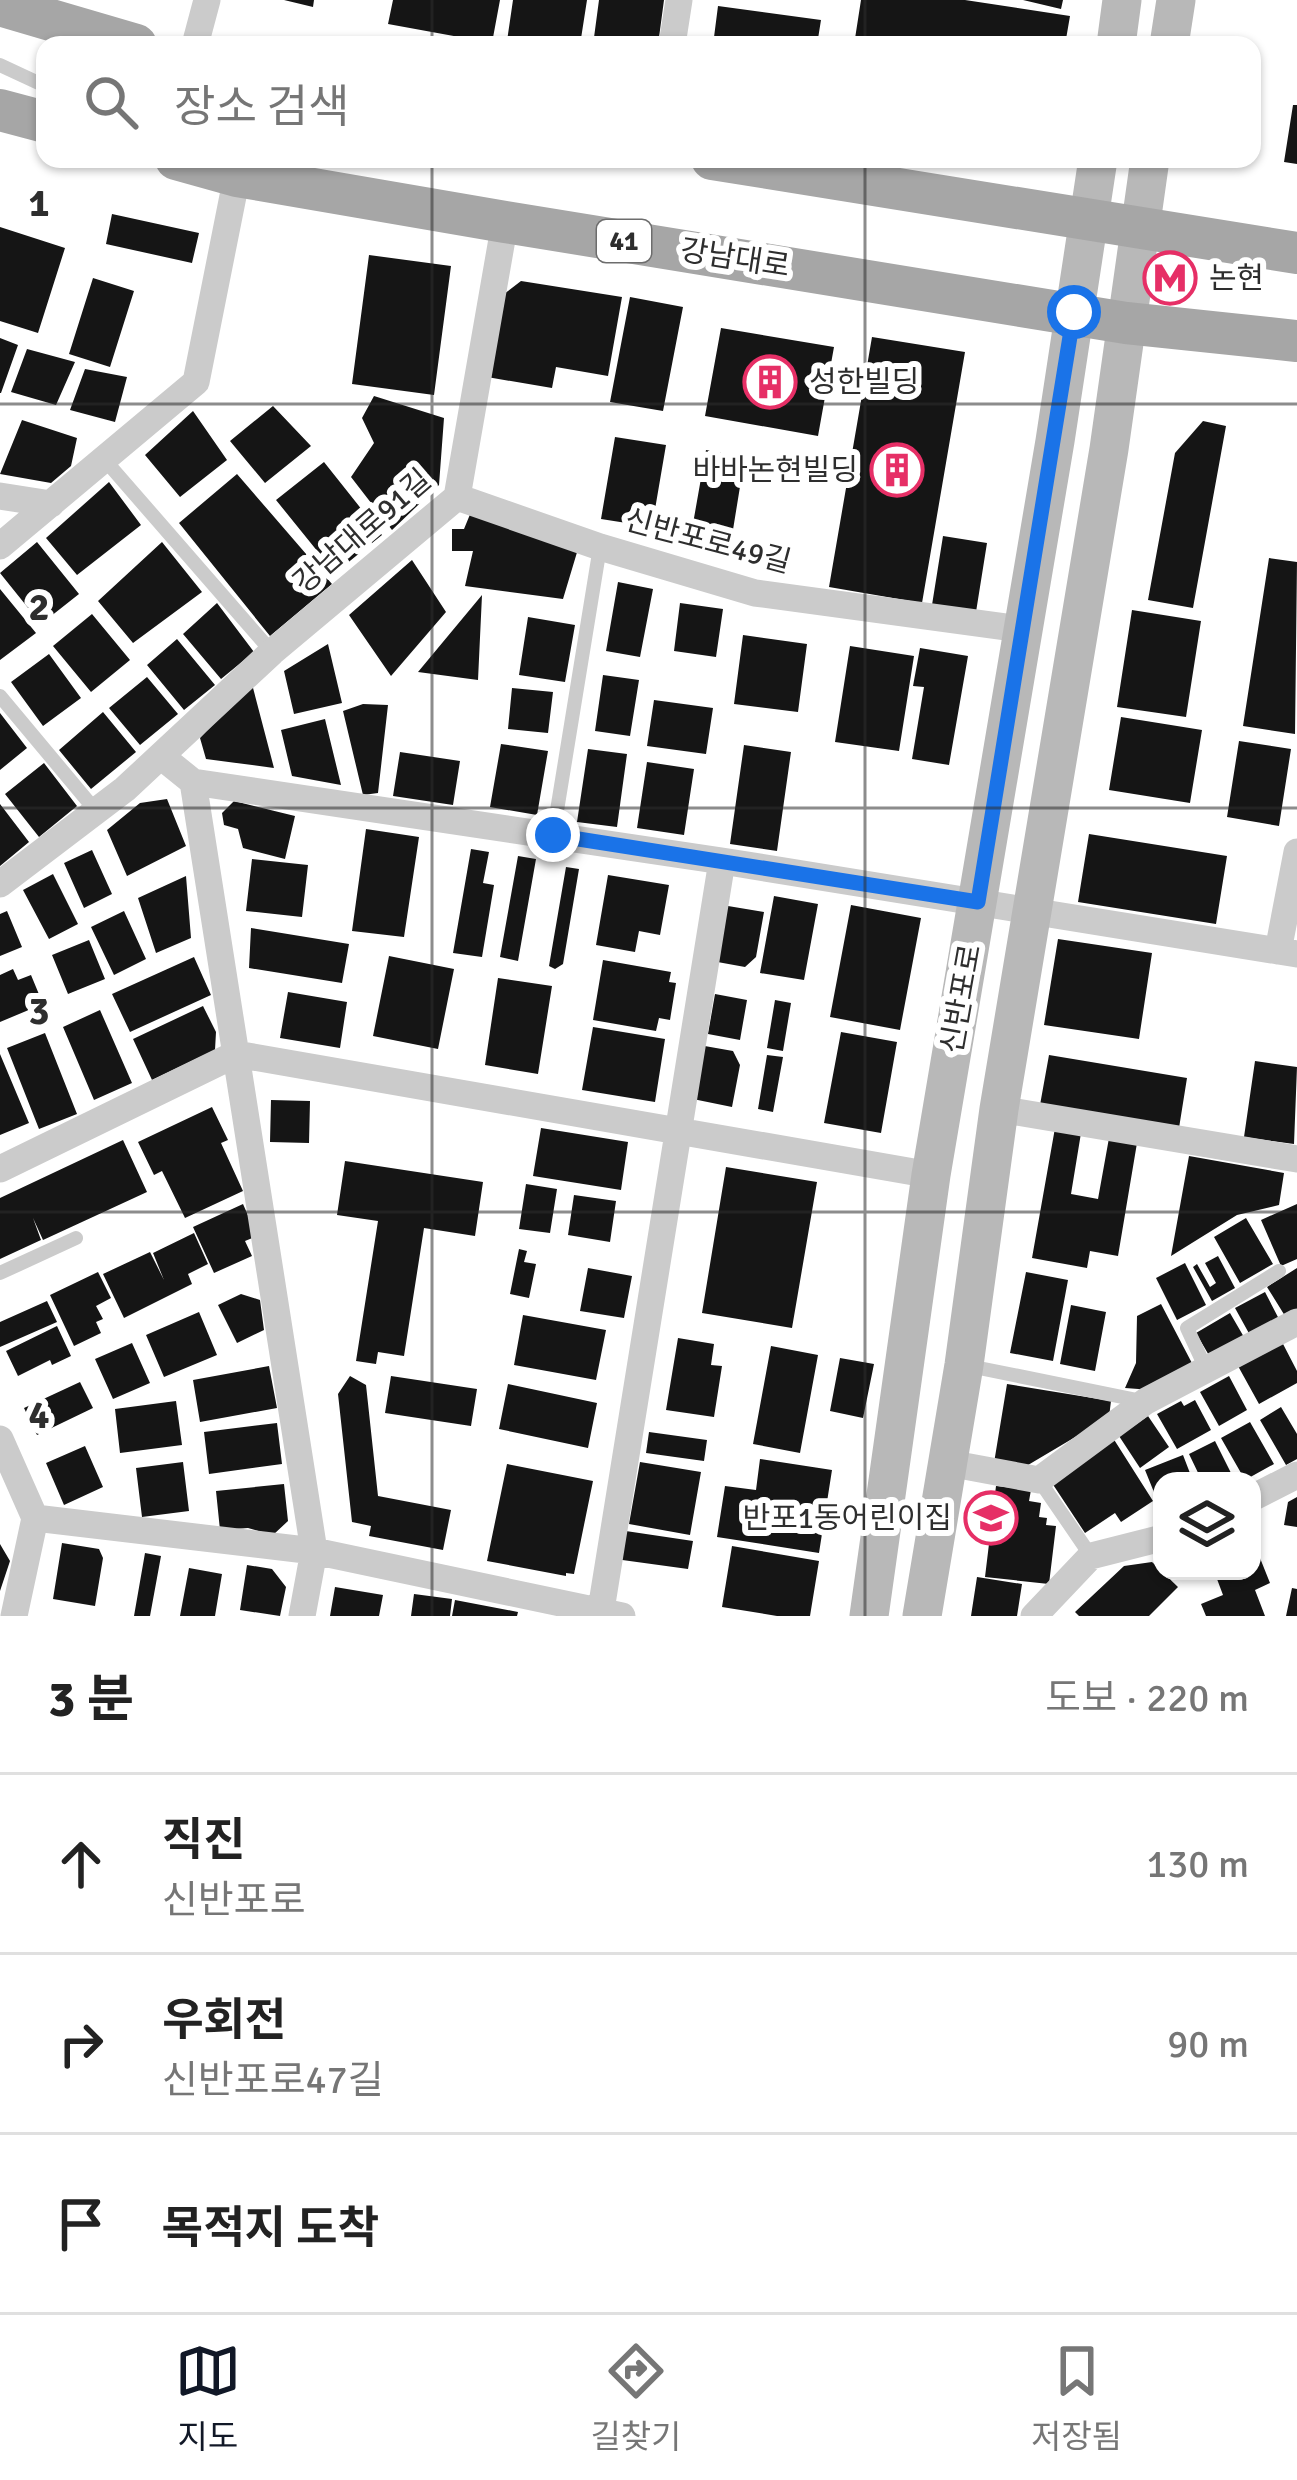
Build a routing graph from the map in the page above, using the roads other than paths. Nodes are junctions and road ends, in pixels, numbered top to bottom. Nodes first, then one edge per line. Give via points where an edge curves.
1 (207, 0) edge
2 (679, 0) edge
3 (1122, 0) edge
4 (1176, 0) edge
5 (0, 5) edge
6 (105, 36) edge
7 (197, 36) edge
8 (673, 36) edge
9 (1117, 36) edge
10 (1170, 36) edge
11 (0, 64) edge
12 (25, 108) edge
13 (208, 168) edge
14 (767, 168) edge
15 (1097, 168) edge
16 (1149, 168) edge
17 (237, 176) junction
18 (1089, 221) junction
19 (505, 222) junction
20 (1139, 227) junction
21 (1297, 253) edge
22 (1074, 312) junction
23 (1126, 323) junction
24 (1297, 341) edge
25 (104, 459) junction
26 (0, 496) edge
27 (457, 497) junction
28 (51, 504) junction
29 (0, 546) edge
30 (600, 547) junction
31 (1021, 628) junction
32 (272, 652) junction
33 (0, 696) edge
34 (161, 757) junction
35 (193, 782) junction
36 (96, 811) junction
37 (553, 835) junction
38 (1297, 853) edge
39 (722, 861) junction
40 (0, 884) edge
41 (978, 902) junction
42 (1034, 912) junction
43 (1288, 953) edge
44 (236, 1054) junction
45 (999, 1109) junction
46 (678, 1129) junction
47 (1297, 1159) edge
48 (0, 1169) edge
49 (931, 1175) junction
50 (76, 1238) dead end
51 (1279, 1271) dead end
52 (0, 1273) edge
53 (1297, 1322) edge
54 (964, 1365) junction
55 (1207, 1371) junction
56 (1146, 1401) junction
57 (0, 1439) edge
58 (948, 1462) junction
59 (1297, 1474) edge
60 (1039, 1480) junction
61 (1261, 1493) edge
62 (35, 1518) junction
63 (1153, 1540) edge
64 (314, 1551) junction
65 (1091, 1556) junction
66 (608, 1615) edge
67 (14, 1616) edge
68 (302, 1616) edge
69 (869, 1616) edge
70 (922, 1616) edge
71 (1034, 1616) edge

1 - 7 street
2 - 8 street
3 - 9 main road
4 - 10 main road
5 - 6 main road
11 - 12 lane
13 - 17 main road, 강남대로 / 41
14 - 18 main road
15 - 18 main road, 신반포로
16 - 20 main road, 신반포로
17 - 19 main road, 강남대로 / 41
17 - 25 street via 196,382
18 - 20 main road
18 - 22 main road, 신반포로
19 - 22 main road, 강남대로 / 41
19 - 27 street, 강남대로91길
20 - 21 main road
20 - 23 main road, 신반포로
22 - 23 main road, 강남대로 / 41
22 - 31 main road, 신반포로
23 - 24 main road, 강남대로 / 41
23 - 42 main road, 신반포로
25 - 28 street
25 - 32 lane
26 - 28 street
27 - 30 street, 신반포로49길
27 - 32 street, 강남대로91길
28 - 29 street
30 - 31 street, 신반포로49길 via 755,593
30 - 37 lane
31 - 41 main road, 신반포로
32 - 34 street, 강남대로91길
33 - 36 lane
34 - 35 street
34 - 36 street, 강남대로91길
35 - 37 street
35 - 44 street
36 - 40 street, 강남대로91길
37 - 39 street
38 - 43 street
39 - 41 street
39 - 46 street
41 - 42 street
41 - 49 main road, 신반포로
42 - 43 street
42 - 45 main road, 신반포로
44 - 46 street
44 - 48 street
44 - 64 street
45 - 47 street
45 - 54 main road, 신반포로
46 - 49 street
46 - 66 street
49 - 69 main road, 신반포로
50 - 52 lane
51 - 55 lane via 1187,1328
53 - 55 street
54 - 56 lane
54 - 58 main road, 신반포로
55 - 56 street
56 - 60 street
57 - 62 street
58 - 60 street
58 - 70 main road, 신반포로
59 - 61 street
60 - 65 lane
62 - 64 street
62 - 67 street
63 - 65 street
64 - 66 street
64 - 68 street
65 - 71 street

